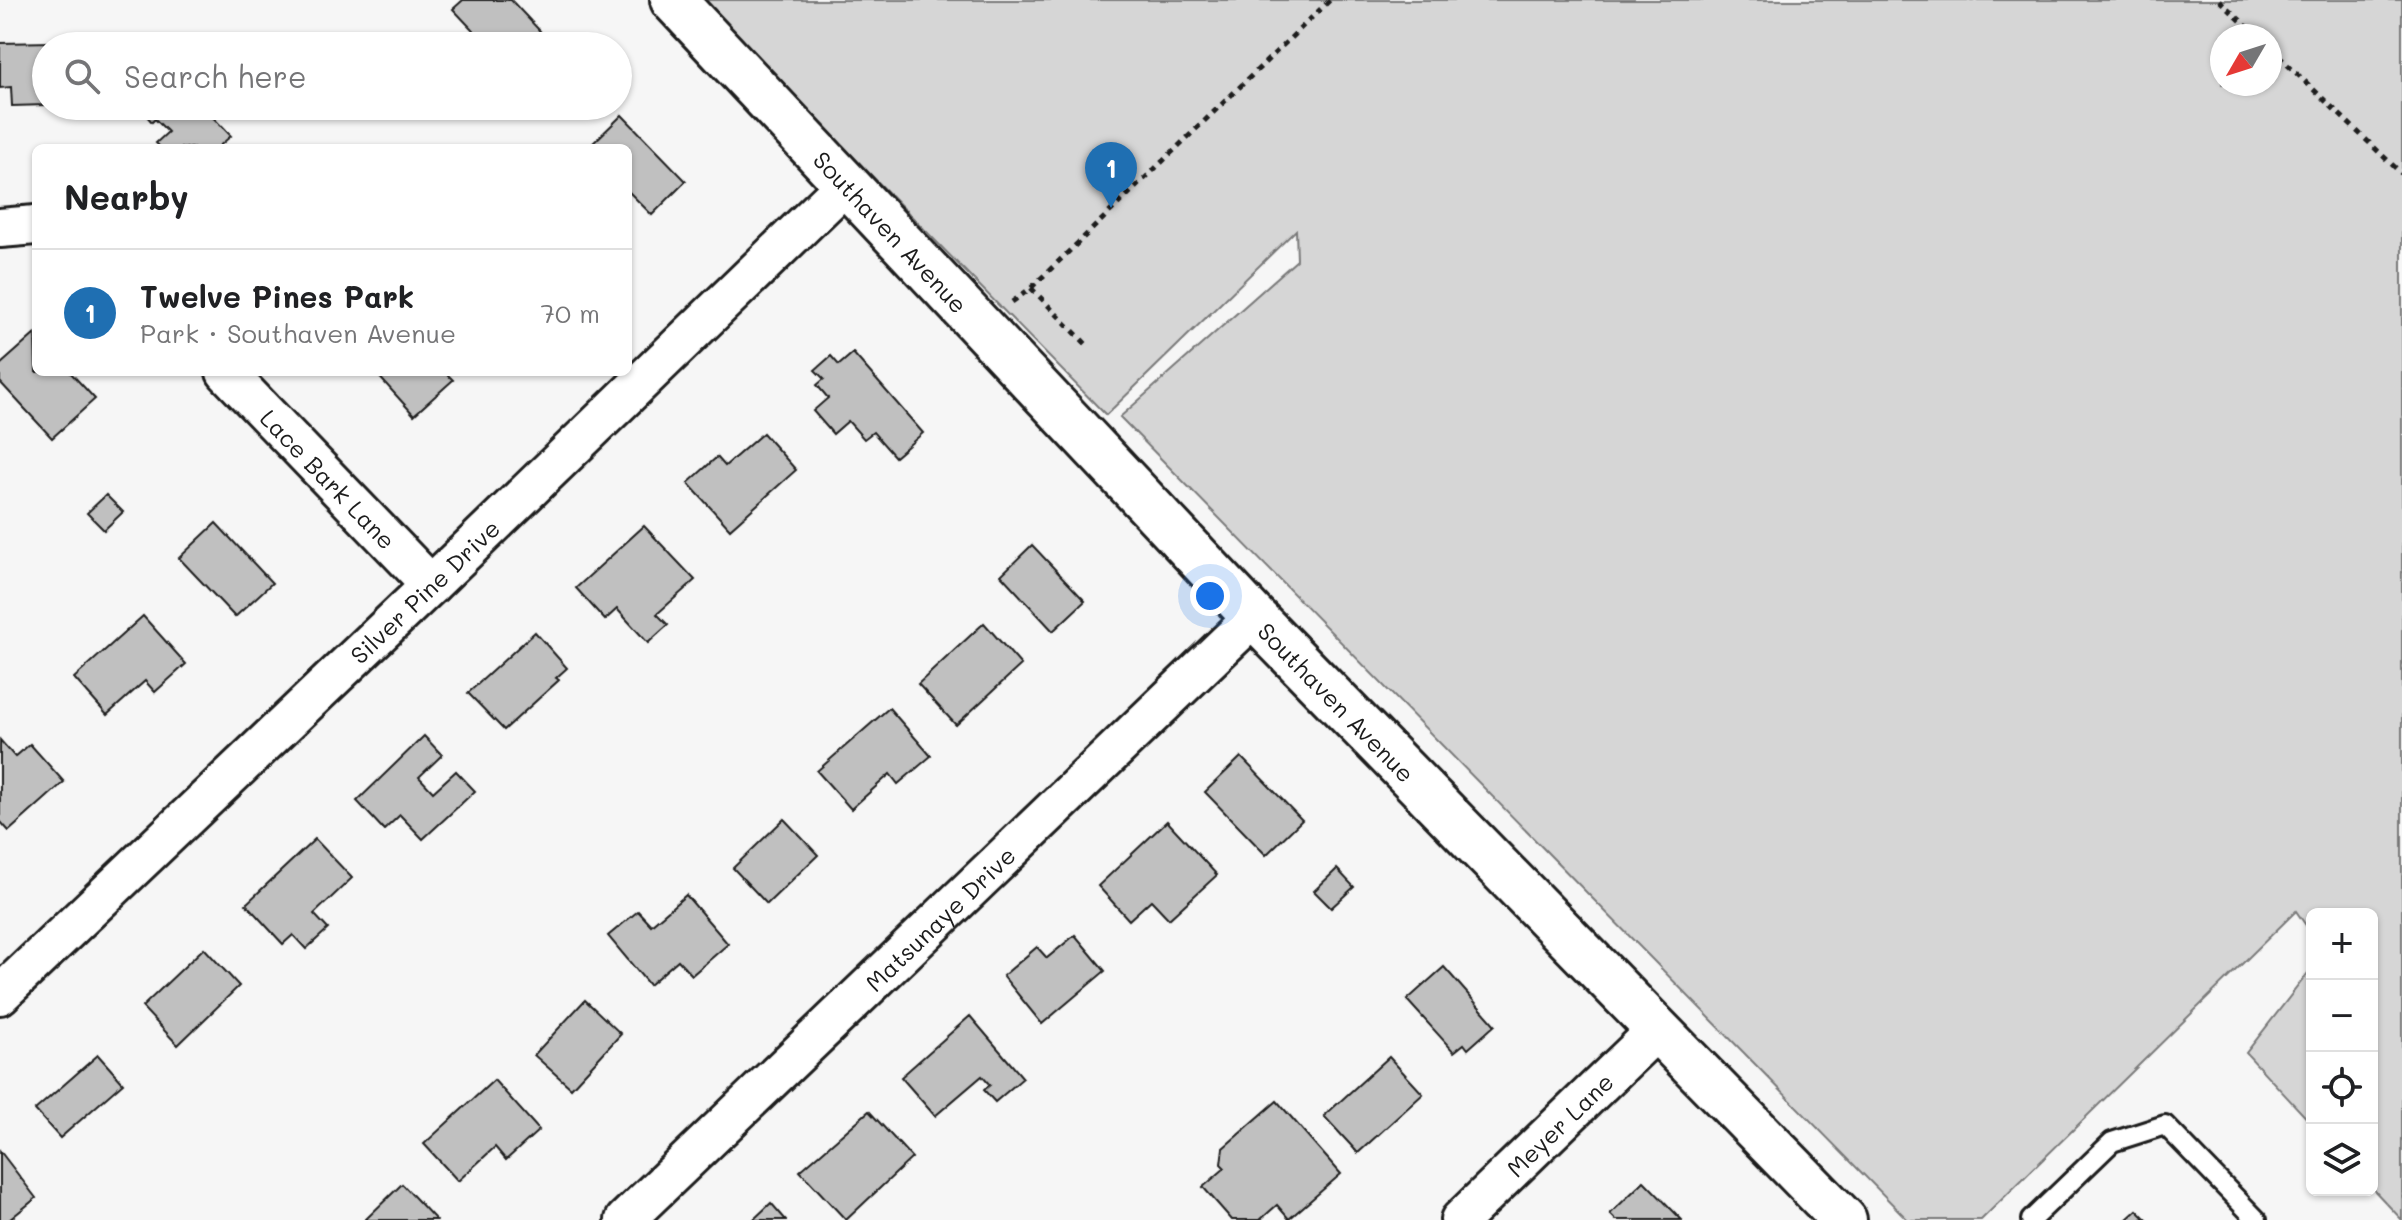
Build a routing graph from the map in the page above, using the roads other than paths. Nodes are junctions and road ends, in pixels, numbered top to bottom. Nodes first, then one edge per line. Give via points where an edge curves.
1 (673, 0) edge
2 (847, 183) junction
3 (32, 225) edge
4 (0, 228) edge
5 (230, 376) edge
6 (431, 585) junction
7 (1254, 617) junction
8 (0, 995) edge
9 (1659, 1028) junction
10 (625, 1220) edge
11 (1460, 1220) edge
12 (1844, 1220) edge
13 (2031, 1220) edge
14 (2257, 1220) edge

1 - 2 street, Southaven Avenue
2 - 6 street, Silver Pine Drive
2 - 7 street, Southaven Avenue
3 - 4 street
5 - 6 street, Lace Bark Lane
6 - 8 street, Silver Pine Drive
7 - 9 street, Southaven Avenue
7 - 10 street, Matsunaye Drive
9 - 11 street, Meyer Lane
9 - 12 street, Southaven Avenue
13 - 14 lane via 2112,1142 2165,1125

